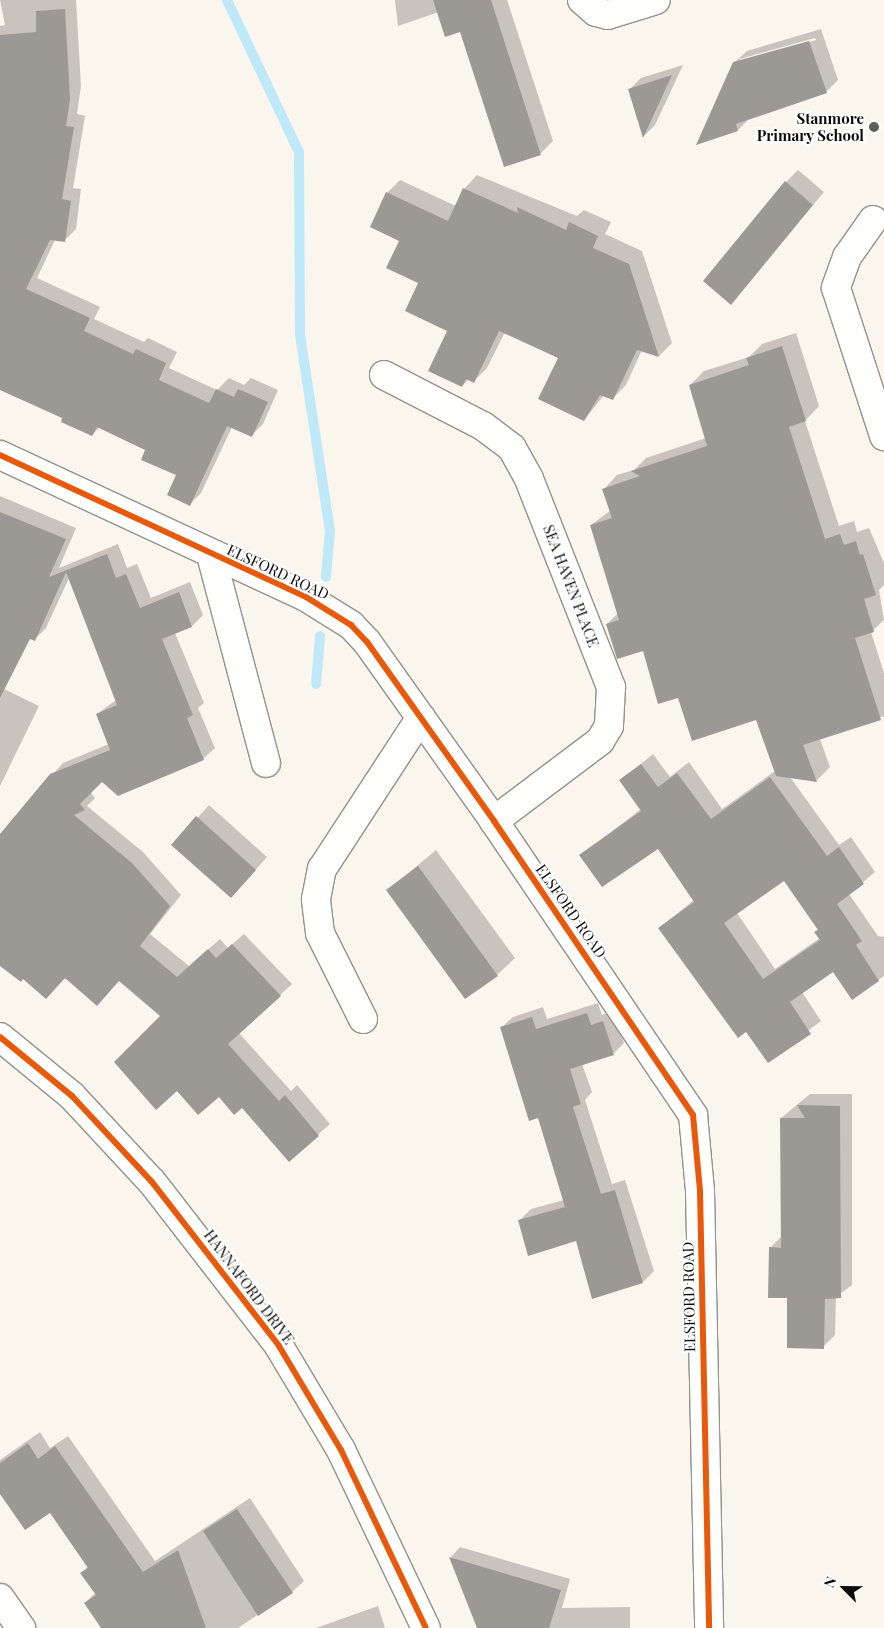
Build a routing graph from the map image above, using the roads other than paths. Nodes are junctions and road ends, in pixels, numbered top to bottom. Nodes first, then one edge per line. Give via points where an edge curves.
1 (582, 0) edge
2 (656, 0) edge
3 (873, 220) dead end
4 (857, 353) junction
5 (884, 368) edge
6 (384, 375) dead end
7 (884, 436) edge
8 (0, 455) edge
9 (211, 555) junction
10 (421, 717) junction
11 (266, 763) dead end
12 (494, 821) junction
13 (363, 1019) dead end
14 (0, 1037) edge
15 (0, 1598) edge
16 (21, 1628) edge
17 (426, 1628) edge
18 (709, 1628) edge

1 - 2 street via 596,12 608,15
3 - 4 street via 847,257 836,288
4 - 5 street
4 - 7 street
6 - 12 street, SEA HAVEN PLACE via 483,426 512,448 529,478 611,687 609,726 600,741
8 - 9 street, ELSFORD ROAD
9 - 10 street, ELSFORD ROAD via 306,597 351,624
9 - 11 street
10 - 12 street, ELSFORD ROAD
10 - 13 street via 322,869 316,899 320,933
12 - 18 street, ELSFORD ROAD via 693,1115 700,1191
14 - 17 street, HANNAFORD DRIVE via 72,1096 152,1182 279,1346 341,1450
15 - 16 street

